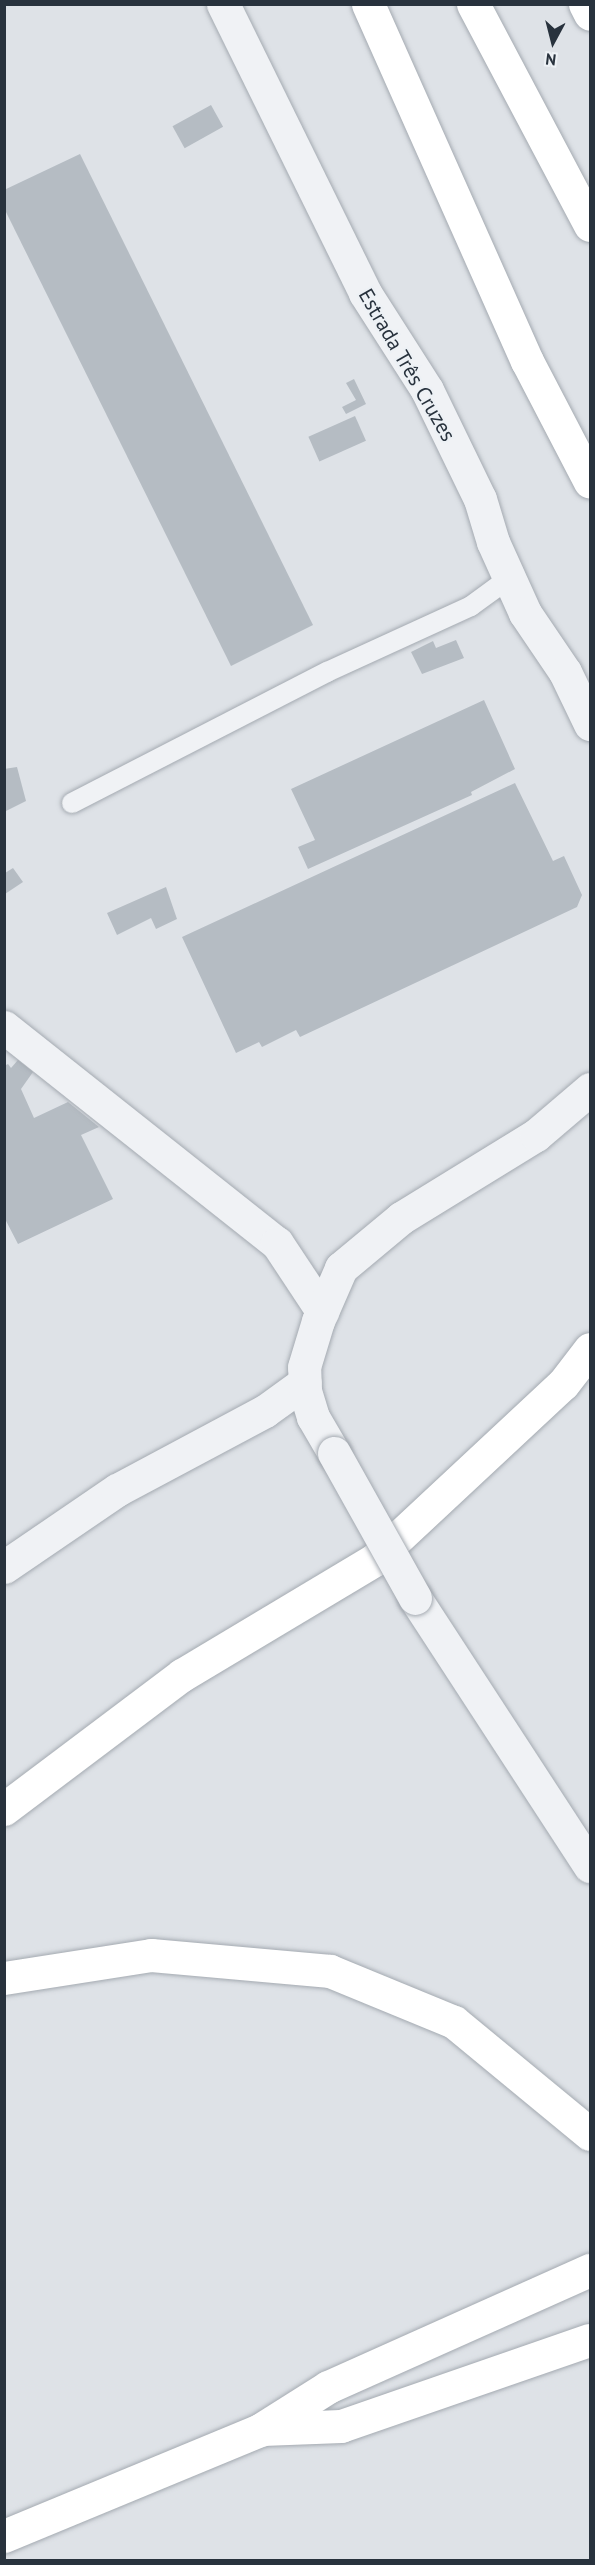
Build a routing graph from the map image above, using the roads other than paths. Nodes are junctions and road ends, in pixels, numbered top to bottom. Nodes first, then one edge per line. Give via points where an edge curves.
1 (223, 4) edge
2 (368, 4) edge
3 (473, 4) edge
4 (585, 4) edge
5 (591, 15) edge
6 (591, 225) edge
7 (591, 482) edge
8 (508, 579) junction
9 (591, 724) edge
10 (72, 803) dead end
11 (4, 1027) edge
12 (591, 1089) edge
13 (322, 1311) junction
14 (591, 1350) edge
15 (305, 1382) junction
16 (4, 1567) edge
17 (4, 1809) edge
18 (591, 1866) edge
19 (4, 1978) edge
20 (591, 2134) edge
21 (591, 2270) edge
22 (591, 2340) edge
23 (260, 2430) junction
24 (4, 2536) edge

1 - 8 street, Estrada Três Cruzes via 365,294 427,390 480,499
2 - 7 highway via 528,361
3 - 6 highway
4 - 5 highway
8 - 9 street, Estrada Três Cruzes via 525,613 565,672
8 - 10 lane via 471,606 327,672
11 - 13 street via 277,1243
12 - 13 street via 536,1135 401,1218 341,1269
13 - 15 street via 304,1367
14 - 17 highway via 563,1384 374,1560 182,1675
15 - 16 street via 265,1412 117,1490
15 - 18 street, bridge via 313,1417 415,1598
19 - 20 highway via 151,1955 330,1971 454,2022
21 - 23 highway via 328,2387
22 - 23 highway via 341,2426
23 - 24 highway

